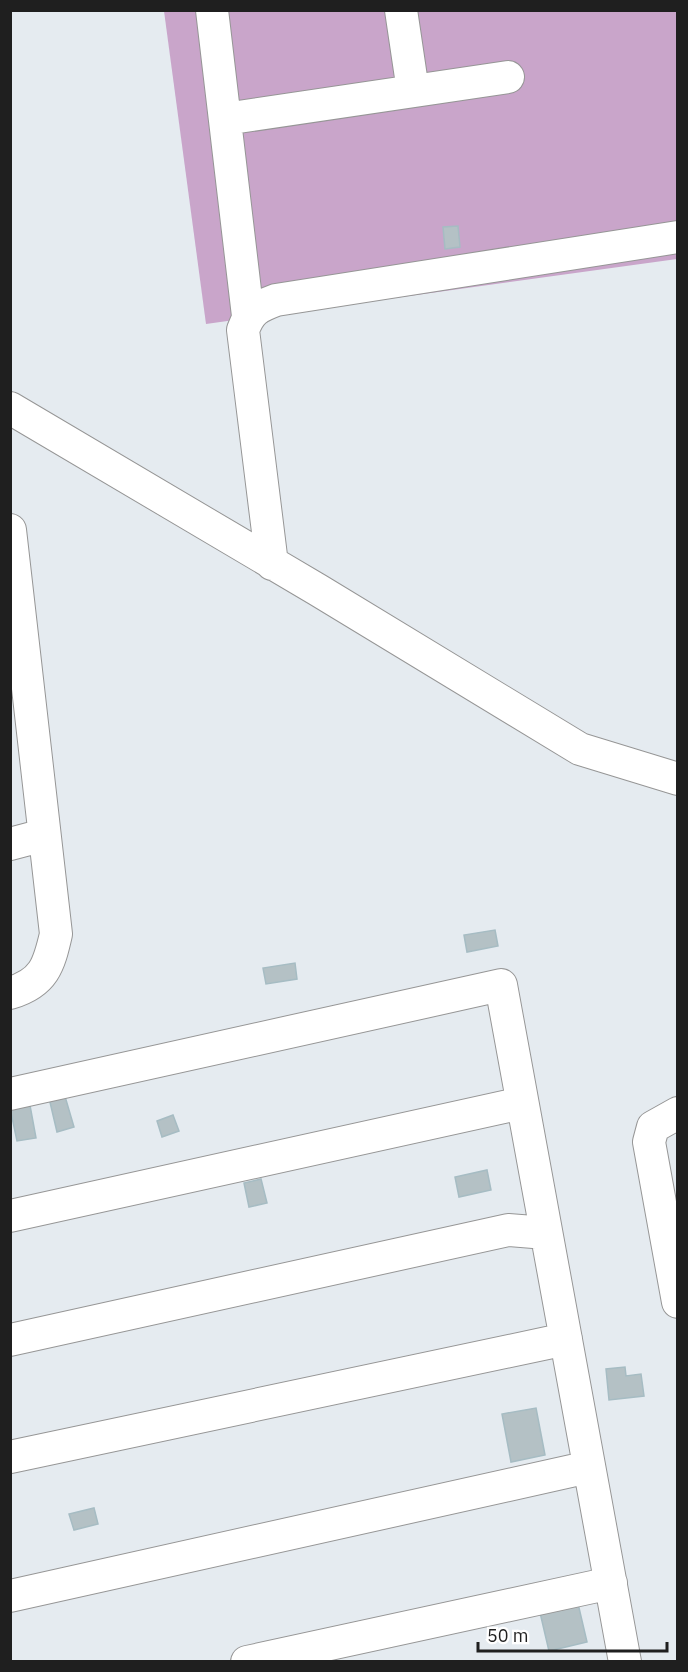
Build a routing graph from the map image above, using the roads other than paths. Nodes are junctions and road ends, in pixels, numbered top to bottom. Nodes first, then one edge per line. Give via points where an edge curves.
1 (212, 10) edge
2 (401, 10) edge
3 (508, 77) dead end
4 (413, 91) junction
5 (225, 119) junction
6 (678, 237) edge
7 (248, 316) junction
8 (10, 408) edge
9 (10, 530) edge
10 (11, 535) edge
11 (272, 564) junction
12 (19, 680) edge
13 (678, 779) edge
14 (44, 835) junction
15 (10, 844) edge
16 (10, 993) edge
17 (10, 1094) edge
18 (522, 1103) junction
19 (678, 1113) edge
20 (10, 1216) edge
21 (546, 1233) junction
22 (678, 1302) edge
23 (566, 1339) junction
24 (10, 1340) edge
25 (10, 1458) edge
26 (589, 1467) junction
27 (611, 1582) junction
28 (10, 1596) edge
29 (247, 1662) edge
30 (626, 1662) edge

1 - 5 street
2 - 4 street
3 - 4 street
4 - 5 street
5 - 7 street
6 - 7 street via 276,300
7 - 11 street via 243,330
8 - 11 street
9 - 10 street
10 - 12 street
11 - 13 street via 580,749
12 - 14 street
14 - 15 street
14 - 16 street via 56,934 50,962 36,980
17 - 18 street via 501,985
18 - 20 street
18 - 21 street
19 - 22 street via 653,1127 649,1142
21 - 23 street
21 - 24 street via 508,1230
23 - 25 street
23 - 26 street
26 - 27 street
26 - 28 street
27 - 29 street
27 - 30 street

